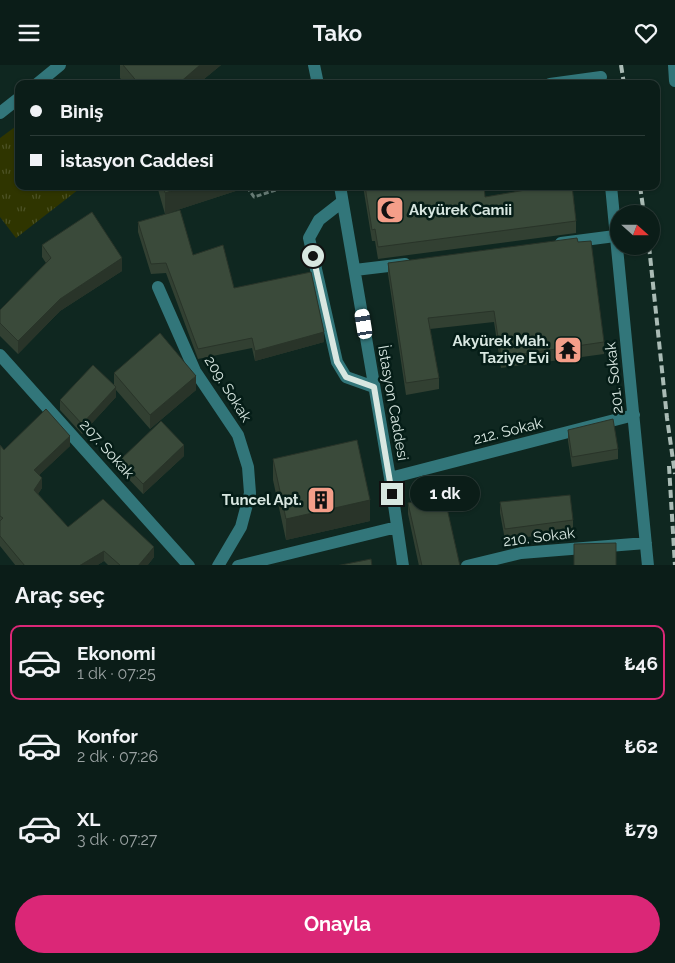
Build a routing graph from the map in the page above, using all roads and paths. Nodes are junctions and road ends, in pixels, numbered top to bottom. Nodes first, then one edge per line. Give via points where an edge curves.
1 (60, 65) edge
2 (314, 65) edge
3 (674, 65) edge
4 (600, 75) edge
5 (41, 80) edge
6 (317, 80) edge
7 (572, 80) edge
8 (675, 81) edge
9 (15, 101) edge
10 (0, 113) edge
11 (249, 190) edge
12 (276, 190) edge
13 (340, 190) edge
14 (611, 190) edge
15 (342, 202) junction
16 (613, 205) edge
17 (610, 237) edge
18 (548, 245) edge
19 (617, 255) edge
20 (423, 262) edge
21 (355, 270) junction
22 (158, 287) dead end
23 (0, 355) edge
24 (374, 387) junction
25 (634, 415) junction
26 (390, 478) junction
27 (397, 527) junction
28 (646, 543) junction
29 (189, 565) edge
30 (218, 565) edge
31 (238, 565) edge
32 (403, 565) edge
33 (467, 565) edge
34 (648, 565) edge

1 - 5 street
2 - 6 street
3 - 8 street
4 - 7 street
9 - 10 street
11 - 12 path via 254,197
13 - 15 street, İstasyon Caddesi
14 - 16 street, 201. Sokak
15 - 21 street, İstasyon Caddesi
15 - 24 street via 319,220 309,238 337,362 346,377
17 - 18 street
19 - 25 street, 201. Sokak
20 - 21 street
21 - 24 street, İstasyon Caddesi
22 - 30 street, 209. Sokak via 195,371 238,435 248,467 250,493 241,527
23 - 29 street, 207. Sokak
24 - 26 street, İstasyon Caddesi
25 - 26 street, 212. Sokak
25 - 28 street, 201. Sokak
26 - 27 street, İstasyon Caddesi
27 - 31 street
27 - 32 street, İstasyon Caddesi
28 - 33 street, 210. Sokak via 521,553
28 - 34 street, 201. Sokak

